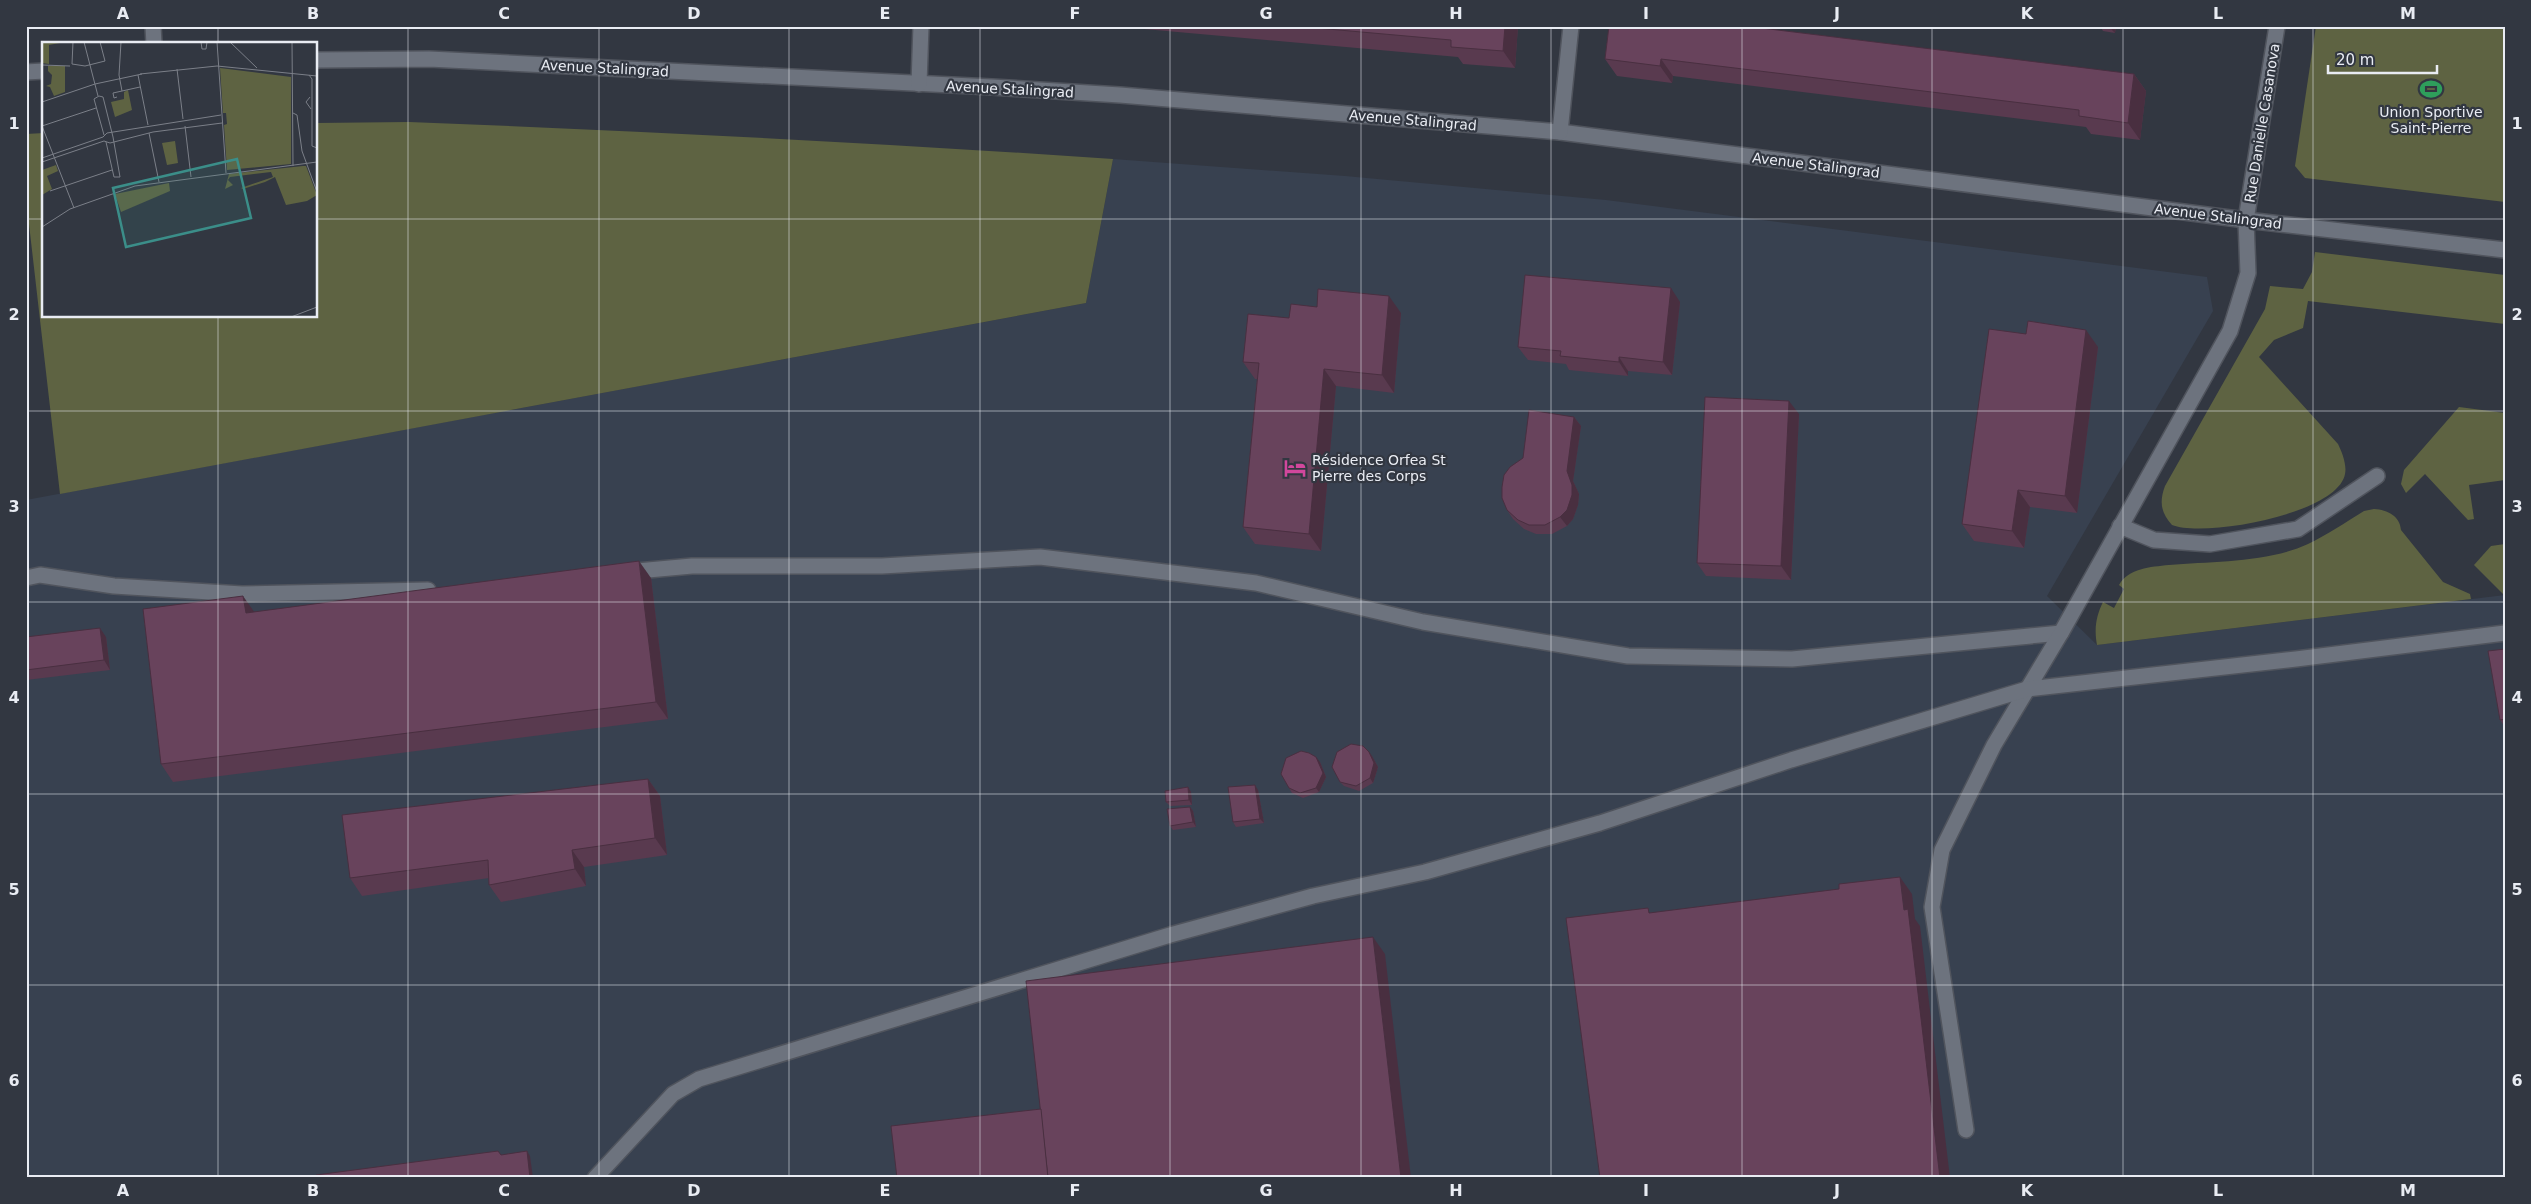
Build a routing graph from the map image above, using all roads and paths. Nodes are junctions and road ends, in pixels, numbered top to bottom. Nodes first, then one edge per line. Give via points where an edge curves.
1 (154, 26) edge
2 (921, 26) edge
3 (1571, 26) edge
4 (2277, 26) edge
5 (154, 42) edge
6 (318, 60) edge
7 (42, 71) edge
8 (26, 72) edge
9 (919, 84) junction
10 (1560, 132) junction
11 (2246, 220) junction
12 (2505, 250) edge
13 (2377, 476) dead end
14 (2120, 526) junction
15 (615, 573) edge
16 (26, 578) edge
17 (442, 589) edge
18 (2060, 633) junction
19 (2505, 633) edge
20 (2027, 689) junction
21 (1966, 1130) dead end
22 (595, 1178) edge

1 - 5 street
2 - 9 street
3 - 10 street
4 - 11 street, Rue Danielle Casanova
6 - 9 street, Avenue Stalingrad via 430,59
7 - 8 street
9 - 10 street, Avenue Stalingrad via 1120,95
10 - 11 street, Avenue Stalingrad
11 - 12 street, Avenue Stalingrad
11 - 14 street, Rue Danielle Casanova via 2248,272 2230,331
13 - 14 street via 2298,529 2210,544 2154,540
14 - 18 street, Rue Danielle Casanova
15 - 18 street via 692,566 882,566 1040,557 1256,583 1423,622 1628,656 1792,659
16 - 17 street via 40,575 114,586 242,594
18 - 20 street, Rue Danielle Casanova
19 - 20 street
20 - 21 street, Rue Danielle Casanova via 1994,746 1942,850 1932,906
20 - 22 street via 1792,760 1600,823 1425,872 1313,896 1170,935 699,1079 673,1094

